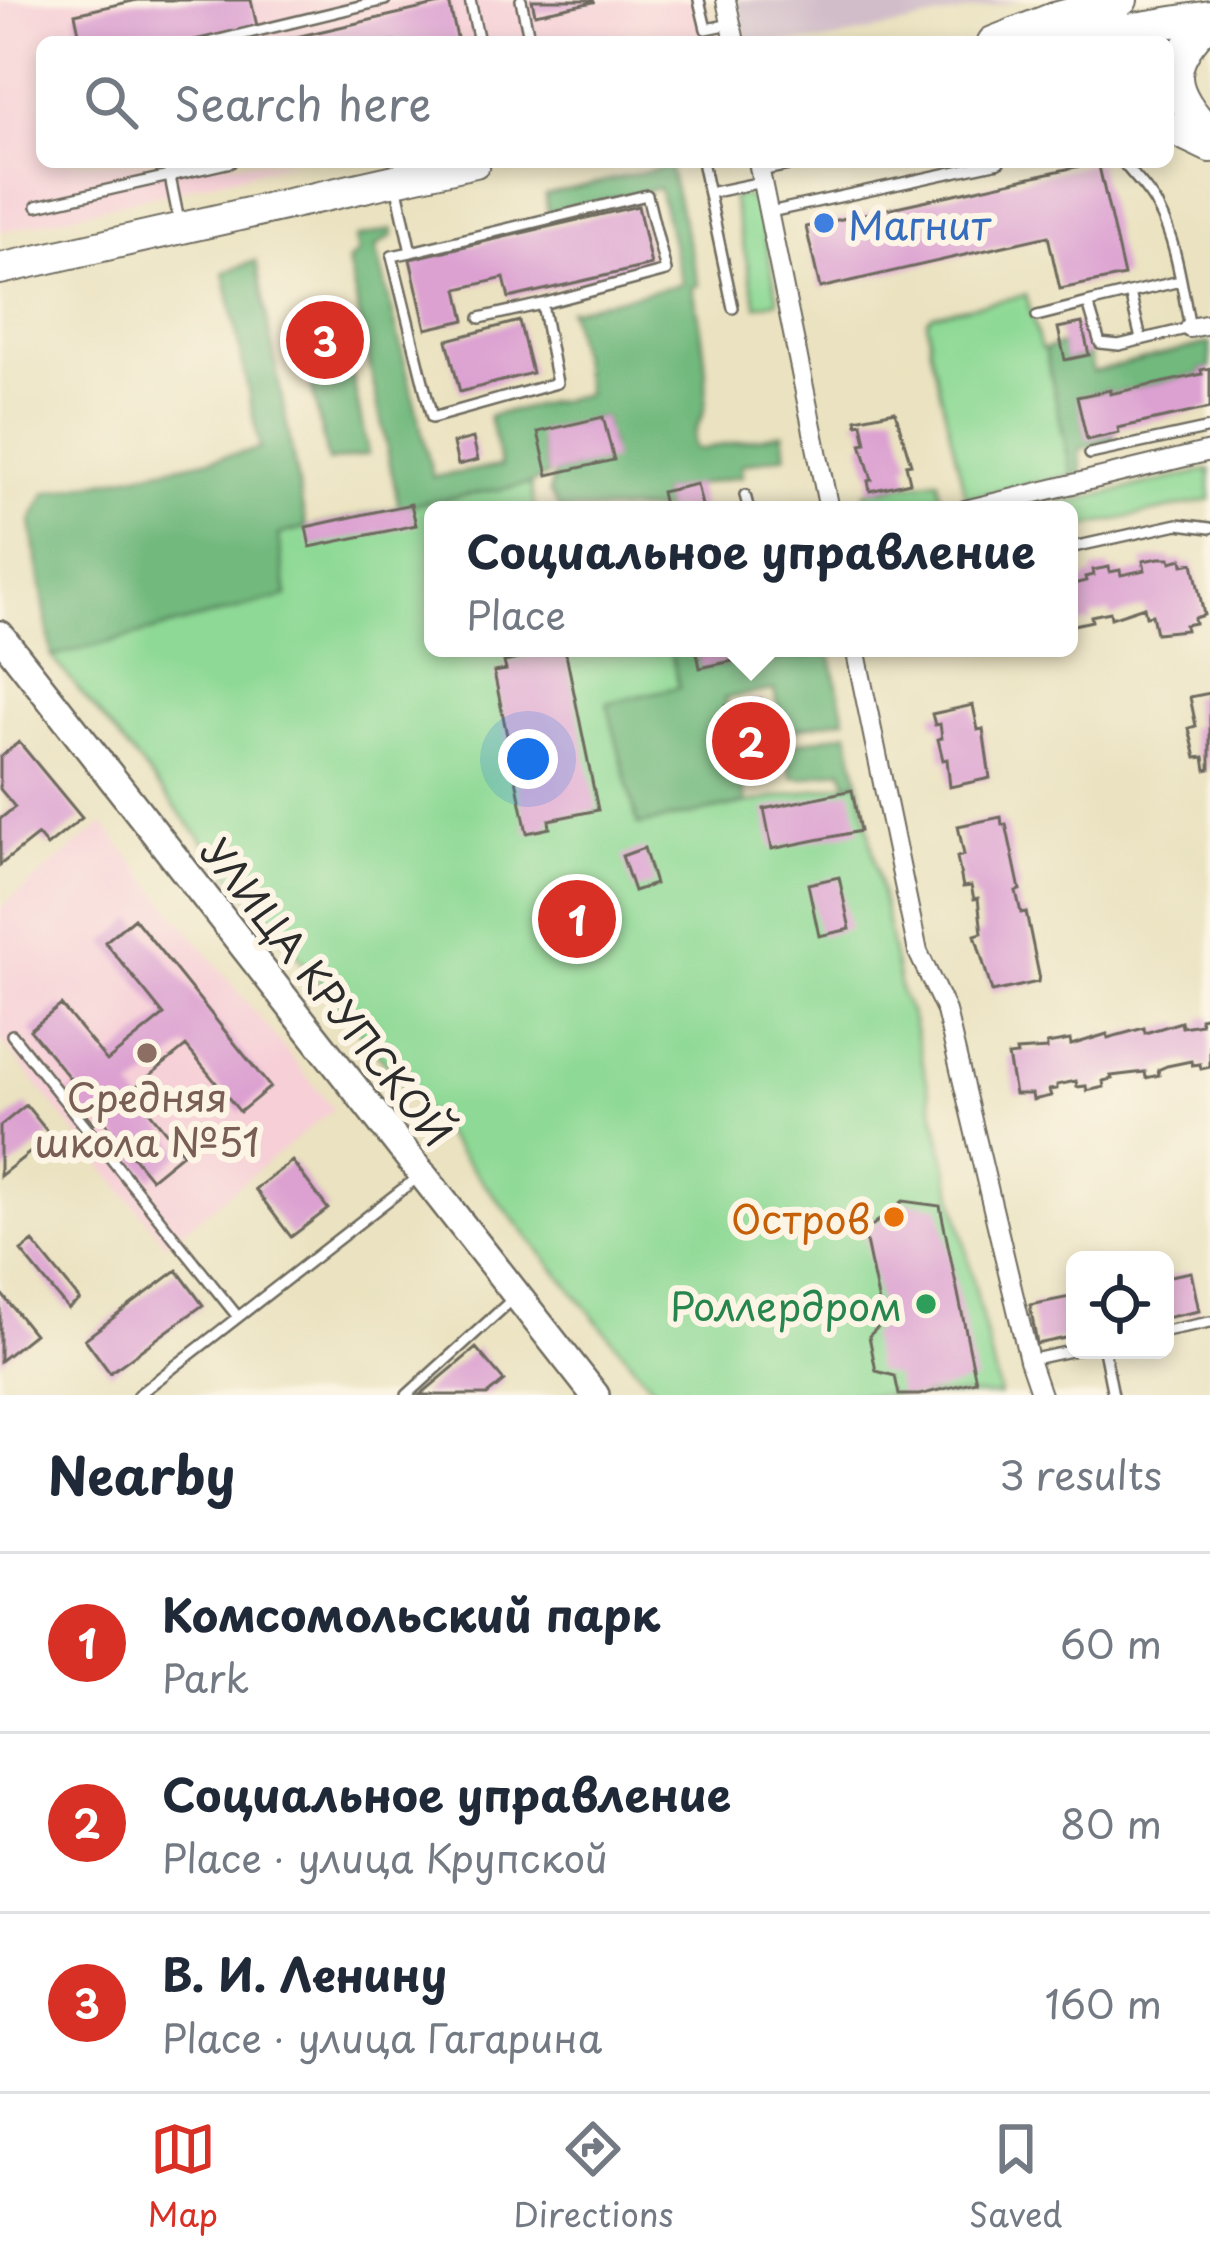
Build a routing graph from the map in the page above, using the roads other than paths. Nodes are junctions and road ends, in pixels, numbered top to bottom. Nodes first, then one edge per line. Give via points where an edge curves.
1 (385, 0) edge
2 (470, 0) edge
3 (521, 0) edge
4 (699, 0) edge
5 (725, 0) edge
6 (1122, 0) edge
7 (1210, 18) edge
8 (733, 33) edge
9 (1149, 34) edge
10 (236, 36) edge
11 (478, 36) edge
12 (529, 36) edge
13 (1008, 36) edge
14 (1174, 130) edge
15 (1210, 133) edge
16 (1210, 147) edge
17 (168, 168) edge
18 (204, 168) edge
19 (442, 168) edge
20 (703, 168) edge
21 (971, 168) edge
22 (1128, 168) edge
23 (760, 172) edge
24 (169, 176) junction
25 (395, 179) junction
26 (709, 193) junction
27 (38, 206) dead end
28 (769, 212) junction
29 (180, 228) junction
30 (411, 252) junction
31 (0, 269) edge
32 (1180, 280) junction
33 (1130, 293) junction
34 (1088, 303) junction
35 (542, 304) junction
36 (734, 308) dead end
37 (1036, 316) dead end
38 (480, 318) dead end
39 (1200, 326) edge
40 (1141, 339) junction
41 (1210, 428) edge
42 (1210, 451) edge
43 (1090, 454) dead end
44 (745, 495) dead end
45 (747, 501) edge
46 (827, 501) edge
47 (1002, 501) edge
48 (1210, 528) edge
49 (1078, 546) edge
50 (0, 635) edge
51 (857, 657) edge
52 (12, 1035) dead end
53 (422, 1174) junction
54 (517, 1295) junction
55 (238, 1317) junction
56 (1210, 1322) edge
57 (1174, 1329) edge
58 (1066, 1352) edge
59 (1106, 1359) edge
60 (1029, 1360) junction
61 (138, 1395) edge
62 (407, 1395) edge
63 (595, 1395) edge
64 (1041, 1395) edge
65 (1113, 1395) edge

1 - 10 lane
2 - 11 lane
3 - 12 lane
4 - 8 lane via 706,29
5 - 8 street
6 - 13 main road
7 - 9 main road
7 - 15 main road via 1185,45 1175,80 1177,94
14 - 16 main road
17 - 24 lane
18 - 24 lane
19 - 25 main road
20 - 26 lane
21 - 28 lane
22 - 32 lane via 1158,207
23 - 26 lane
23 - 28 street
24 - 27 lane
24 - 29 lane
25 - 29 main road
25 - 30 lane
26 - 36 lane
28 - 46 street
29 - 31 main road
30 - 35 lane via 392,256 432,418 557,383
30 - 35 lane via 647,195 666,271
32 - 33 lane
32 - 39 lane
33 - 34 lane
33 - 40 lane
34 - 37 lane
34 - 40 lane via 1100,343
35 - 38 lane
39 - 40 lane
41 - 43 lane
42 - 47 street
44 - 45 lane
48 - 49 lane via 1178,524
50 - 53 main road, УЛИЦА КРУПСКОЙ
51 - 60 street via 918,952 946,1010
52 - 55 lane
53 - 54 main road, УЛИЦА КРУПСКОЙ
53 - 55 lane
54 - 62 lane
54 - 63 main road, УЛИЦА КРУПСКОЙ
55 - 61 lane
56 - 57 lane
58 - 60 lane
59 - 65 lane
60 - 64 street

